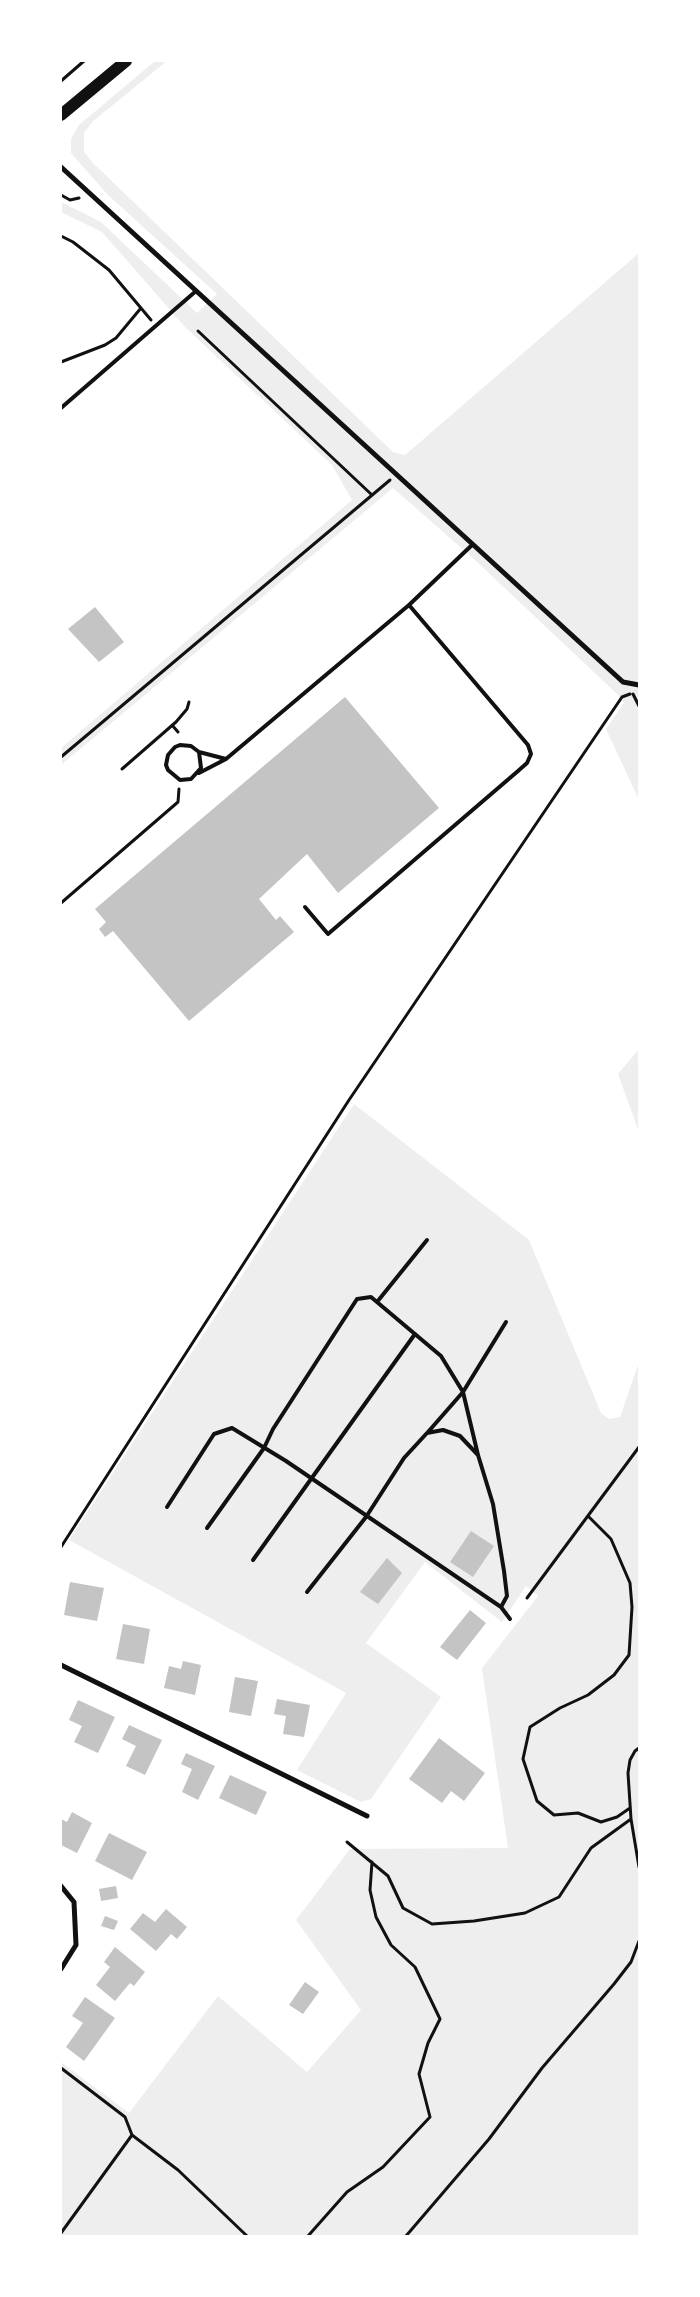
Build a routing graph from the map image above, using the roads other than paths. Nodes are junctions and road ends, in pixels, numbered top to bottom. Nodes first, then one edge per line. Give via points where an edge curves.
1 (126, 61) edge
2 (61, 115) edge
3 (61, 168) edge
4 (196, 291) junction
5 (61, 408) edge
6 (472, 545) junction
7 (409, 605) junction
8 (639, 685) edge
9 (199, 752) junction
10 (226, 759) junction
11 (199, 773) junction
12 (306, 907) dead end
13 (427, 1240) dead end
14 (377, 1302) junction
15 (506, 1322) dead end
16 (415, 1334) junction
17 (463, 1392) junction
18 (427, 1433) junction
19 (264, 1448) junction
20 (478, 1455) junction
21 (311, 1479) junction
22 (167, 1507) dead end
23 (366, 1517) junction
24 (207, 1528) dead end
25 (253, 1560) dead end
26 (307, 1592) dead end
27 (501, 1607) junction
28 (510, 1619) dead end
29 (61, 1665) edge
30 (367, 1816) dead end
31 (61, 1886) edge
32 (61, 1969) edge

1 - 2 main road
3 - 4 street
4 - 5 lane
4 - 6 street
6 - 7 lane
6 - 8 street via 623,682
7 - 10 lane
7 - 12 lane via 528,745 531,754 518,771 328,934
9 - 10 lane
9 - 11 lane via 202,762
9 - 11 lane via 185,744 180,745 170,750 166,765 171,775 180,780 191,779
10 - 11 lane
13 - 14 lane
14 - 16 lane
14 - 19 lane via 371,1297 357,1299
15 - 17 lane
16 - 17 lane via 441,1356
16 - 21 lane
17 - 18 lane
17 - 20 lane
18 - 20 lane via 443,1430 460,1436
18 - 23 lane via 404,1458
19 - 21 lane
19 - 22 lane via 232,1428 214,1434
19 - 24 lane
20 - 27 lane via 493,1504 504,1571 506,1596
21 - 23 lane
21 - 25 lane
23 - 26 lane
23 - 27 lane
27 - 28 lane
29 - 30 street
31 - 32 street via 74,1902 76,1945

